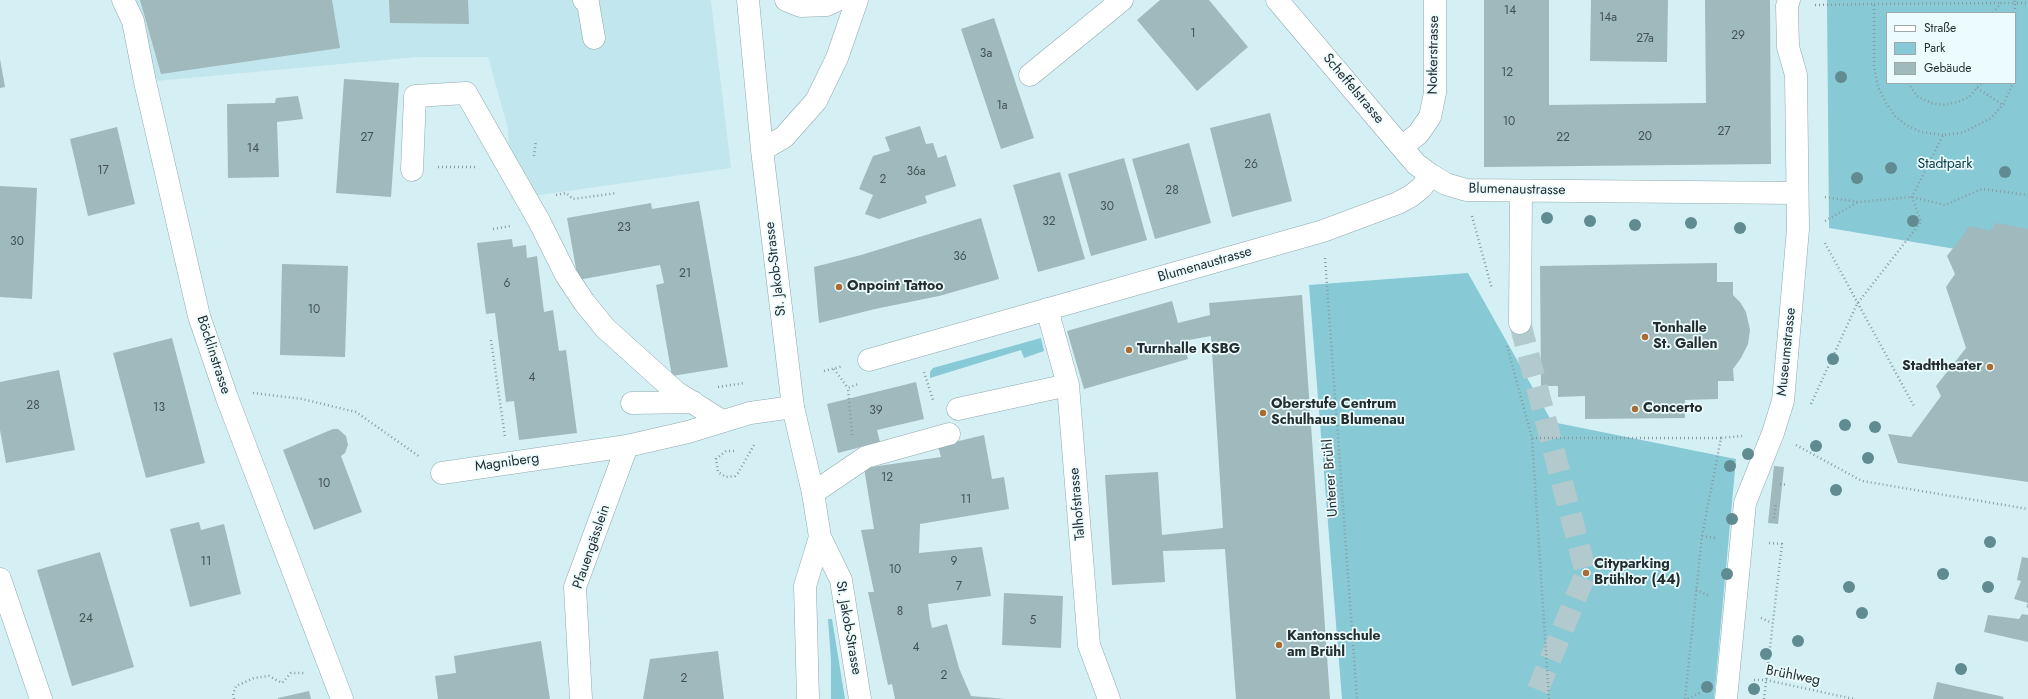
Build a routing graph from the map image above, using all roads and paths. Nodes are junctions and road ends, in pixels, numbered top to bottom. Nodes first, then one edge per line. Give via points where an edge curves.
1 (123, 0) edge
2 (584, 0) edge
3 (748, 0) edge
4 (786, 0) edge
5 (837, 0) edge
6 (857, 0) edge
7 (1278, 0) edge
8 (1434, 0) edge
9 (1120, 1) edge
10 (2015, 2) edge
11 (1788, 3) edge
12 (2001, 3) junction
13 (2028, 3) edge
14 (1874, 4) junction
15 (1994, 12) edge
16 (2015, 12) edge
17 (594, 38) dead end
18 (1030, 75) dead end
19 (1909, 84) edge
20 (1980, 84) edge
21 (2013, 84) edge
22 (1977, 88) junction
23 (2003, 105) junction
24 (1943, 135) junction
25 (1402, 147) junction
26 (762, 150) junction
27 (461, 166) dead end
28 (481, 167) dead end
29 (412, 170) dead end
30 (1431, 175) junction
31 (1466, 190) junction
32 (1521, 191) junction
33 (617, 193) dead end
34 (1797, 193) junction
35 (2028, 195) edge
36 (1912, 197) junction
37 (528, 202) junction
38 (1858, 202) junction
39 (1807, 228) junction
40 (1323, 232) junction
41 (1493, 293) dead end
42 (1856, 304) junction
43 (1047, 309) junction
44 (1520, 323) tunnel mouth
45 (1505, 339) dead end
46 (491, 340) dead end
47 (869, 360) dead end
48 (834, 368) dead end
49 (922, 368) dead end
50 (863, 382) dead end
51 (1068, 385) junction
52 (848, 388) junction
53 (251, 393) dead end
54 (693, 402) junction
55 (632, 403) dead end
56 (793, 407) junction
57 (1915, 408) dead end
58 (958, 409) dead end
59 (1809, 409) dead end
60 (722, 421) junction
61 (1773, 433) junction
62 (946, 434) joint
63 (1532, 438) junction
64 (1721, 438) junction
65 (853, 440) dead end
66 (754, 445) dead end
67 (627, 446) junction
68 (734, 451) dead end
69 (509, 463) junction
70 (442, 473) joint
71 (813, 493) junction
72 (2028, 509) edge
73 (820, 537) junction
74 (1782, 544) dead end
75 (0, 579) edge
76 (311, 673) dead end
77 (1766, 680) junction
78 (1727, 689) edge
79 (41, 699) edge
80 (234, 699) edge
81 (342, 699) edge
82 (581, 699) edge
83 (808, 699) edge
84 (860, 699) edge
85 (1109, 699) edge
86 (1357, 699) edge
87 (1549, 699) edge
88 (1685, 699) edge
89 (1764, 699) edge
90 (1854, 699) edge

1 - 81 street, Böcklinstrasse via 133,21 199,316 227,398
2 - 17 street via 588,4
3 - 26 street, St. Jakob-Strasse
4 - 5 street via 801,6 827,5
6 - 26 street via 837,58 816,101 784,137
7 - 25 street, Scheffelstrasse
8 - 25 street, Notkerstrasse via 1435,93 1430,117 1418,134
9 - 18 street
10 - 12 path
10 - 13 path
10 - 16 path
11 - 14 path
11 - 34 street, Museumstrasse via 1788,48 1796,75
12 - 14 path
12 - 15 path
14 - 24 path via 1874,66 1878,87 1886,103 1895,116 1906,125 1921,132
19 - 22 path via 1917,96 1943,105 1970,97
20 - 22 path
21 - 23 path
22 - 23 path
23 - 24 path via 1991,118 1977,126 1962,133
24 - 36 path
25 - 30 street, Scheffelstrasse via 1416,164
26 - 56 street, St. Jakob-Strasse
27 - 28 path
29 - 37 street via 414,96 466,93
30 - 31 street, Blumenaustrasse via 1446,184
30 - 40 street, Blumenaustrasse via 1421,188 1398,203
31 - 32 street, Blumenaustrasse
31 - 41 path
32 - 34 street, Blumenaustrasse
32 - 44 street
33 - 37 path via 573,199 566,193
34 - 38 path
34 - 39 street, Museumstrasse
35 - 36 path via 1982,189 1945,205
36 - 38 path
36 - 42 path via 1921,222
37 - 54 street via 566,275 605,328 676,392
38 - 39 path
39 - 42 path
39 - 61 street, Museumstrasse via 1783,401
40 - 43 street, Blumenaustrasse
40 - 86 path, Unterer Brühl
42 - 57 path
42 - 59 path
43 - 47 street, Blumenaustrasse
43 - 51 street, Talhofstrasse
45 - 63 path
46 - 69 path
48 - 52 path
49 - 62 path
50 - 52 path
51 - 58 street
51 - 85 street, Talhofstrasse via 1089,645
52 - 65 path
53 - 70 path via 302,399 356,412
54 - 55 street
54 - 60 street
56 - 60 street, Magniberg via 750,413
56 - 71 street, St. Jakob-Strasse
60 - 67 street, Magniberg
61 - 64 path
61 - 72 path via 1862,481
61 - 78 street, Museumstrasse via 1745,503
62 - 71 street via 866,458
63 - 64 path
63 - 87 path
64 - 88 path via 1702,536
66 - 68 path via 738,473 726,477 718,472 716,459 726,451
67 - 69 street, Magniberg
67 - 82 street, Pfauengässlein via 575,587
69 - 70 street, Magniberg
71 - 73 street, St. Jakob-Strasse
73 - 83 street, St. Jakob-Strasse via 805,586
73 - 84 street, St. Jakob-Strasse via 841,580
74 - 77 path
75 - 79 street
76 - 80 path via 291,673 282,683 269,676 254,678 236,686
77 - 78 path, Brühlweg
77 - 89 path
77 - 90 path, Brühlweg

